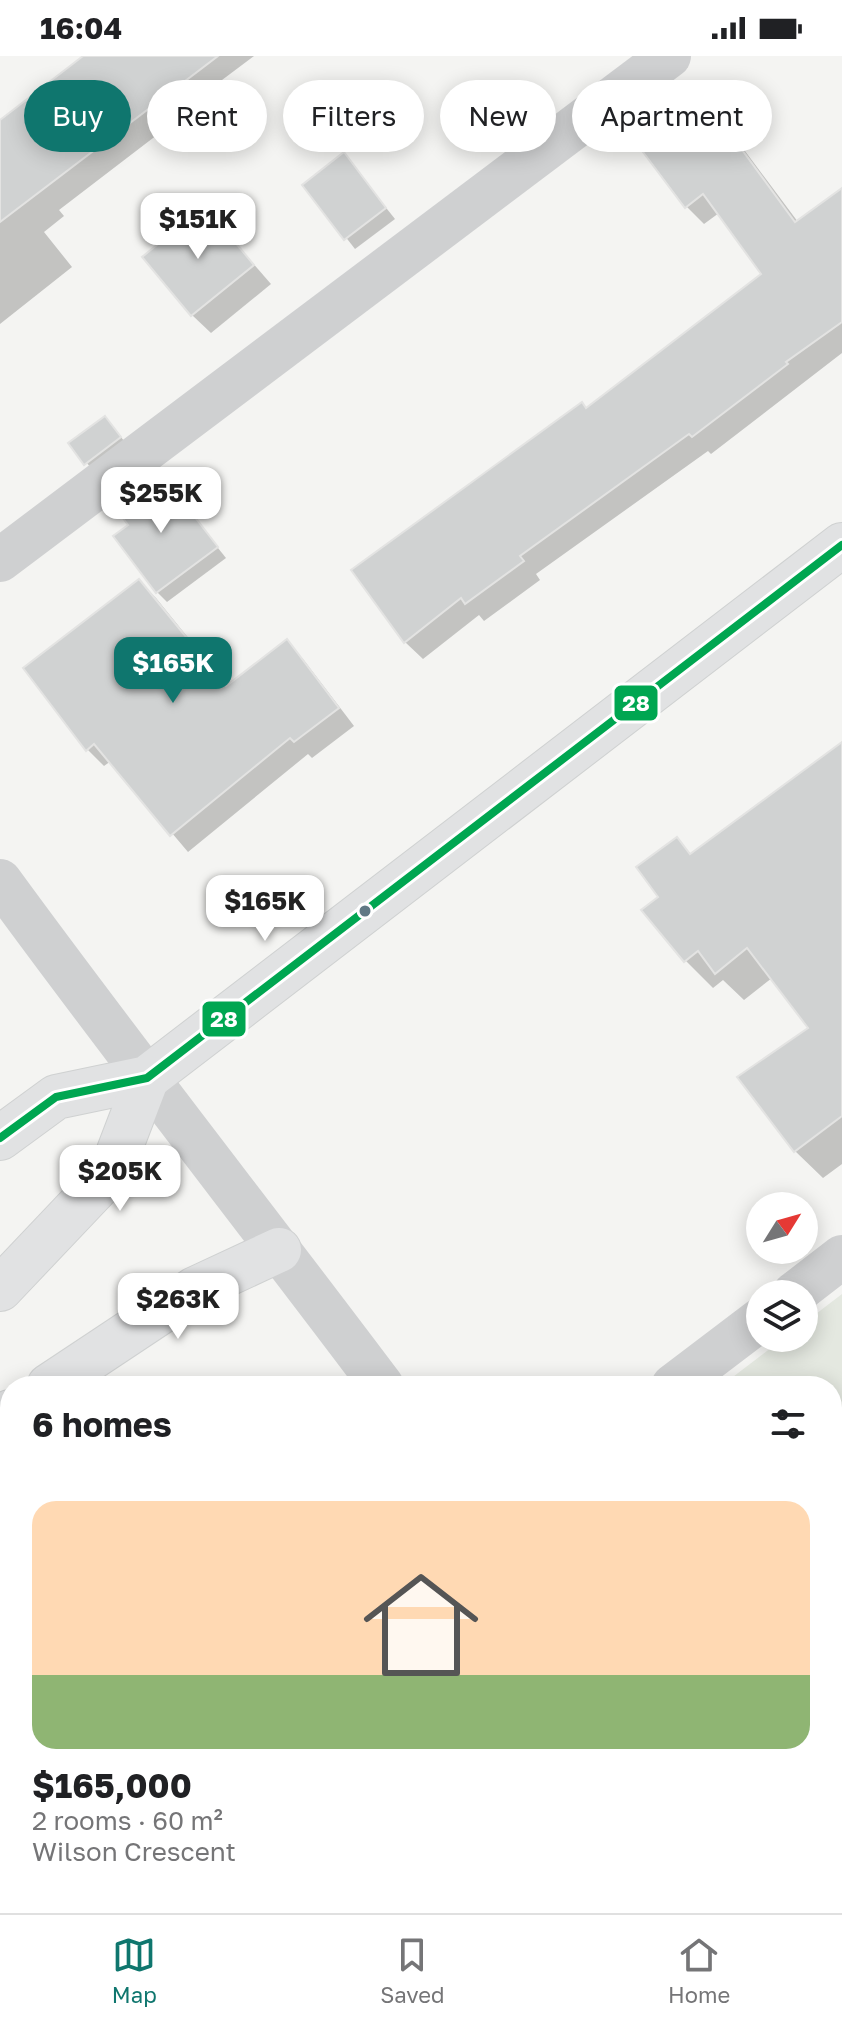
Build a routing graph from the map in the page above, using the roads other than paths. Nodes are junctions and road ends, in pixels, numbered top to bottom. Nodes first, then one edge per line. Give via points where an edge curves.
1 (669, 56) edge
2 (842, 545) edge
3 (0, 560) edge
4 (0, 881) edge
5 (147, 1078) junction
6 (0, 1138) edge
7 (279, 1250) junction
8 (842, 1257) edge
9 (812, 1280) edge
10 (0, 1289) edge
11 (746, 1331) edge
12 (64, 1376) edge
13 (374, 1376) edge
14 (686, 1376) edge

1 - 3 street
2 - 5 main road
4 - 5 street
5 - 6 main road via 56,1097
5 - 7 street
5 - 10 main road via 111,1172
7 - 12 main road via 195,1289
7 - 13 street
8 - 9 street
11 - 14 street

